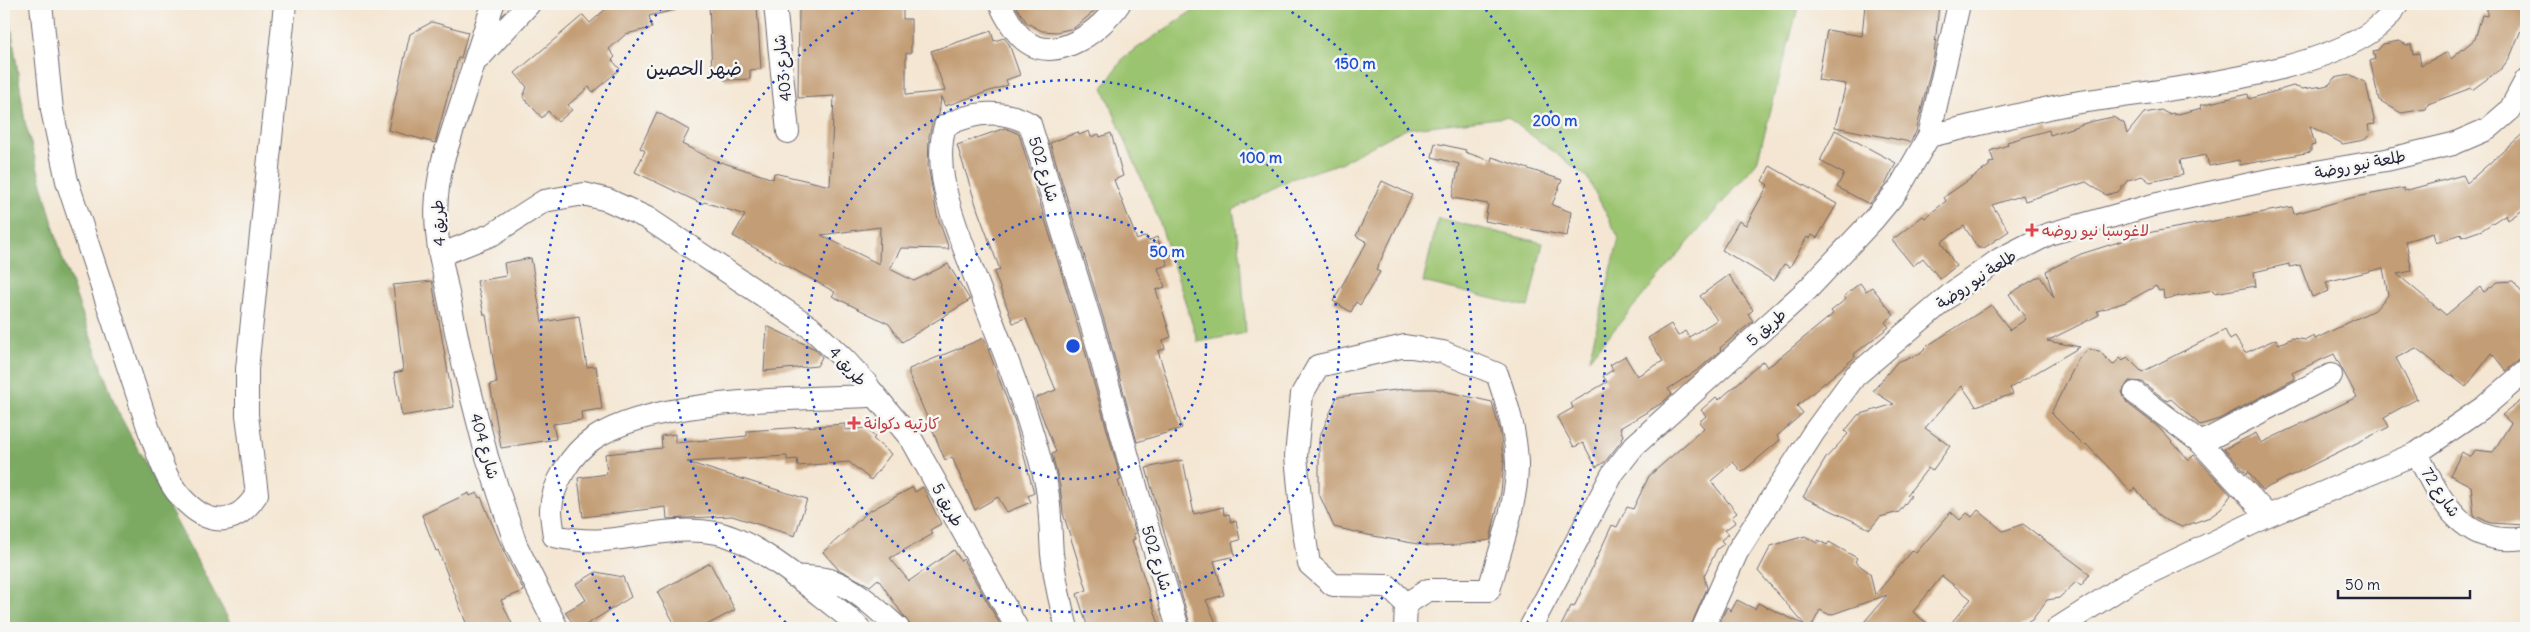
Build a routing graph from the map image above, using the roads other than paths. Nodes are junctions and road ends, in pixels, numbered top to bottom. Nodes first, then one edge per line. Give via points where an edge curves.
1 (41, 4) edge
2 (285, 4) edge
3 (493, 4) edge
4 (529, 4) edge
5 (775, 4) edge
6 (1000, 4) edge
7 (1119, 4) edge
8 (1959, 4) edge
9 (2396, 4) edge
10 (475, 62) junction
11 (2526, 80) edge
12 (788, 132) dead end
13 (1929, 136) junction
14 (440, 255) junction
15 (2526, 371) edge
16 (2331, 375) dead end
17 (869, 388) junction
18 (2135, 393) dead end
19 (2201, 443) junction
20 (2417, 453) junction
21 (2268, 516) junction
22 (2526, 538) edge
23 (794, 576) junction
24 (1406, 604) junction
25 (556, 628) edge
26 (859, 628) edge
27 (898, 628) edge
28 (1016, 628) edge
29 (1067, 628) edge
30 (1178, 628) edge
31 (1405, 628) edge
32 (1530, 628) edge
33 (1703, 628) edge
34 (2058, 628) edge

1 - 2 street via 52,110 67,181 149,430 180,496 200,514 227,520 240,514 257,494 247,414 248,369
3 - 10 street, طريق 4
4 - 10 street
5 - 12 street, شارع 403
6 - 7 street via 1026,42 1042,48 1060,48 1083,38 1101,25
8 - 13 street, طريق 5
9 - 13 street via 2370,34 2332,53 2271,71 2072,104
10 - 14 street, طريق 4 via 437,186 435,210
11 - 33 street, طلعة نيو روضة via 2510,110 2488,129 2453,144 2153,205 2049,234 2000,259 1956,290 1855,376 1814,432 1737,552
13 - 32 street, طريق 5 via 1898,190 1836,260 1773,322 1634,446 1613,473
14 - 17 street, طريق 4 via 493,234 544,200 584,194 608,200 646,218 810,327
14 - 25 street, شارع 404 via 486,456 516,545
15 - 20 street via 2484,407
16 - 19 street
17 - 23 street, طريق 4 via 869,396 676,410 623,424 592,440 574,457 561,476 551,509 554,536 590,542 664,532 718,534 741,542
17 - 28 street, طريق 5 via 912,440
18 - 19 street
19 - 21 street
20 - 21 street
20 - 22 street, شارع 72 via 2452,514 2475,533 2497,539
21 - 34 street via 2130,582
23 - 26 street, طريق 4
23 - 27 street via 831,580 872,605
24 - 24 street via 1428,590 1489,590 1512,502 1517,464 1510,414 1498,374 1443,352 1406,346 1318,366 1302,394 1296,456 1309,564 1333,584 1388,586
24 - 31 street
29 - 30 street, شارع 502 via 1052,554 1049,499 1030,421 976,282 945,186 940,149 944,126 967,116 1004,114 1030,124 1094,333

